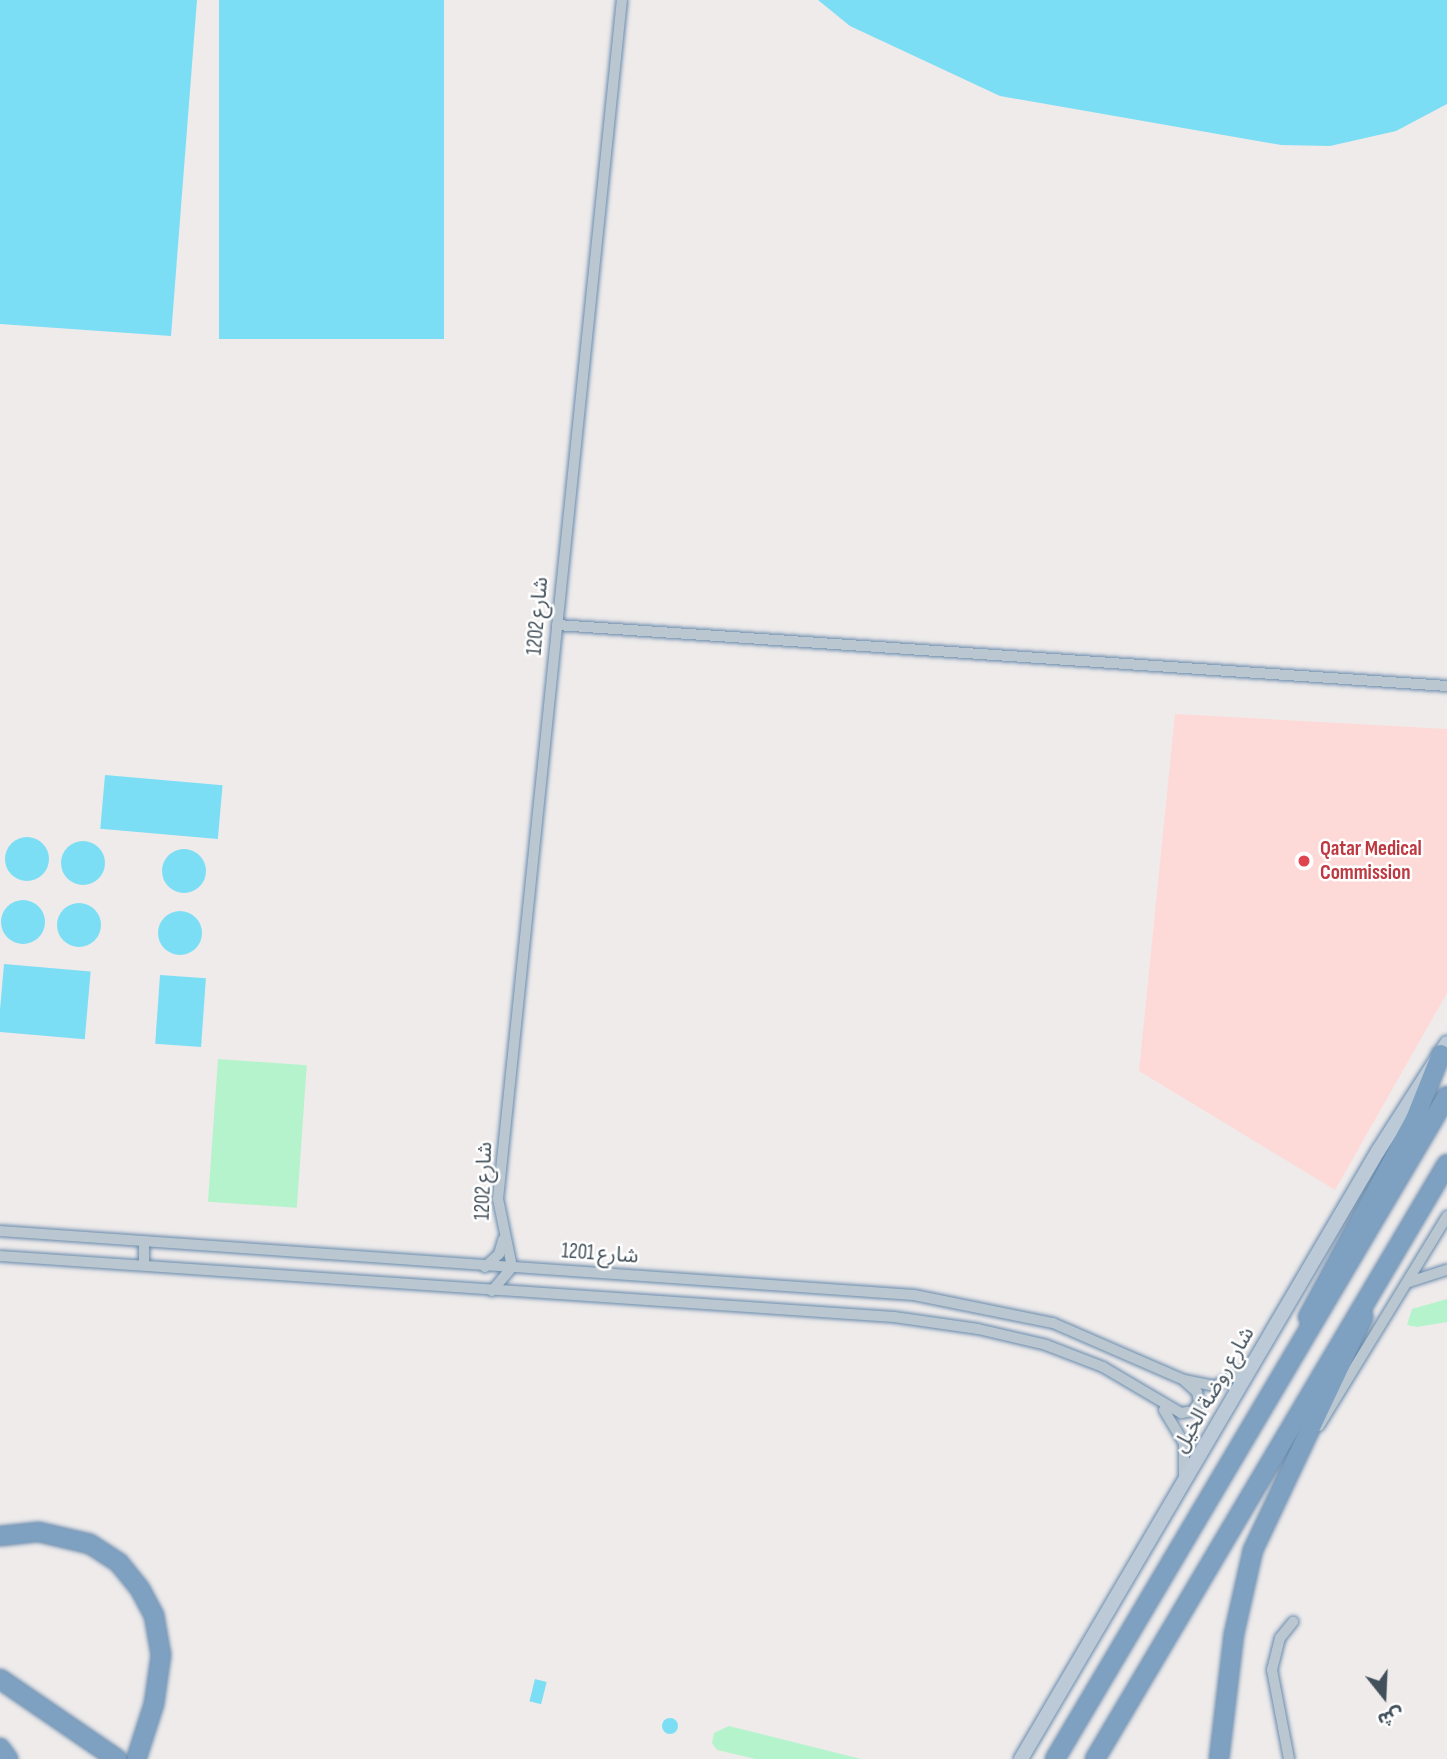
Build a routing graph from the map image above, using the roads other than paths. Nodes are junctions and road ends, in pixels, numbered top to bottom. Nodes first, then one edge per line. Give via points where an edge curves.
1 (622, 0) edge
2 (557, 625) junction
3 (1447, 686) edge
4 (1444, 1049) edge
5 (1447, 1096) edge
6 (1447, 1164) edge
7 (1447, 1216) edge
8 (0, 1231) edge
9 (503, 1236) junction
10 (144, 1242) junction
11 (0, 1256) edge
12 (144, 1263) junction
13 (485, 1266) junction
14 (512, 1267) junction
15 (1447, 1270) edge
16 (1405, 1284) junction
17 (492, 1291) junction
18 (1369, 1293) junction
19 (1293, 1360) junction
20 (1255, 1365) junction
21 (1184, 1380) junction
22 (1156, 1402) junction
23 (1292, 1463) junction
24 (1181, 1493) junction
25 (0, 1536) edge
26 (1293, 1622) dead end
27 (0, 1679) edge
28 (1223, 1727) junction
29 (0, 1748) edge
30 (137, 1758) edge
31 (8, 1759) edge
32 (117, 1759) edge
33 (1021, 1759) edge
34 (1055, 1759) edge
35 (1095, 1759) edge
36 (1219, 1759) edge
37 (1227, 1759) edge
38 (1289, 1759) edge

1 - 2 street, شارع 1202
2 - 3 street
2 - 9 street, شارع 1202 via 498,1199
4 - 19 highway via 1415,1119 1321,1286
4 - 20 street, شارع روضة الخيل via 1378,1151
5 - 19 highway
6 - 18 highway
7 - 16 street
8 - 10 street, شارع 1201
9 - 13 street, شارع 1202 via 499,1254
9 - 14 street, شارع 1202
10 - 12 street
10 - 13 street, شارع 1201
11 - 12 street, شارع 1201
12 - 17 street, شارع 1201
13 - 14 street, شارع 1201
14 - 17 street
14 - 21 street, شارع 1201 via 914,1295 979,1305 1053,1323
15 - 16 street
16 - 23 street
17 - 22 street, شارع 1201 via 894,1317 978,1329 1079,1357 1119,1376
18 - 23 highway via 1354,1342
18 - 35 highway
19 - 34 highway
20 - 21 street, شارع 1201 via 1215,1385
20 - 24 street, شارع روضة الخيل
21 - 22 street, شارع 1201 via 1199,1396 1193,1411 1181,1413
22 - 24 street, شارع 1201 via 1172,1418 1184,1443
23 - 28 highway via 1253,1550 1241,1596
24 - 33 street, شارع روضة الخيل
25 - 30 highway via 39,1532 89,1544 119,1563 141,1589 154,1615 161,1655 154,1704
26 - 38 street via 1280,1638 1272,1670
27 - 32 highway
28 - 36 highway
28 - 37 highway
29 - 31 highway

